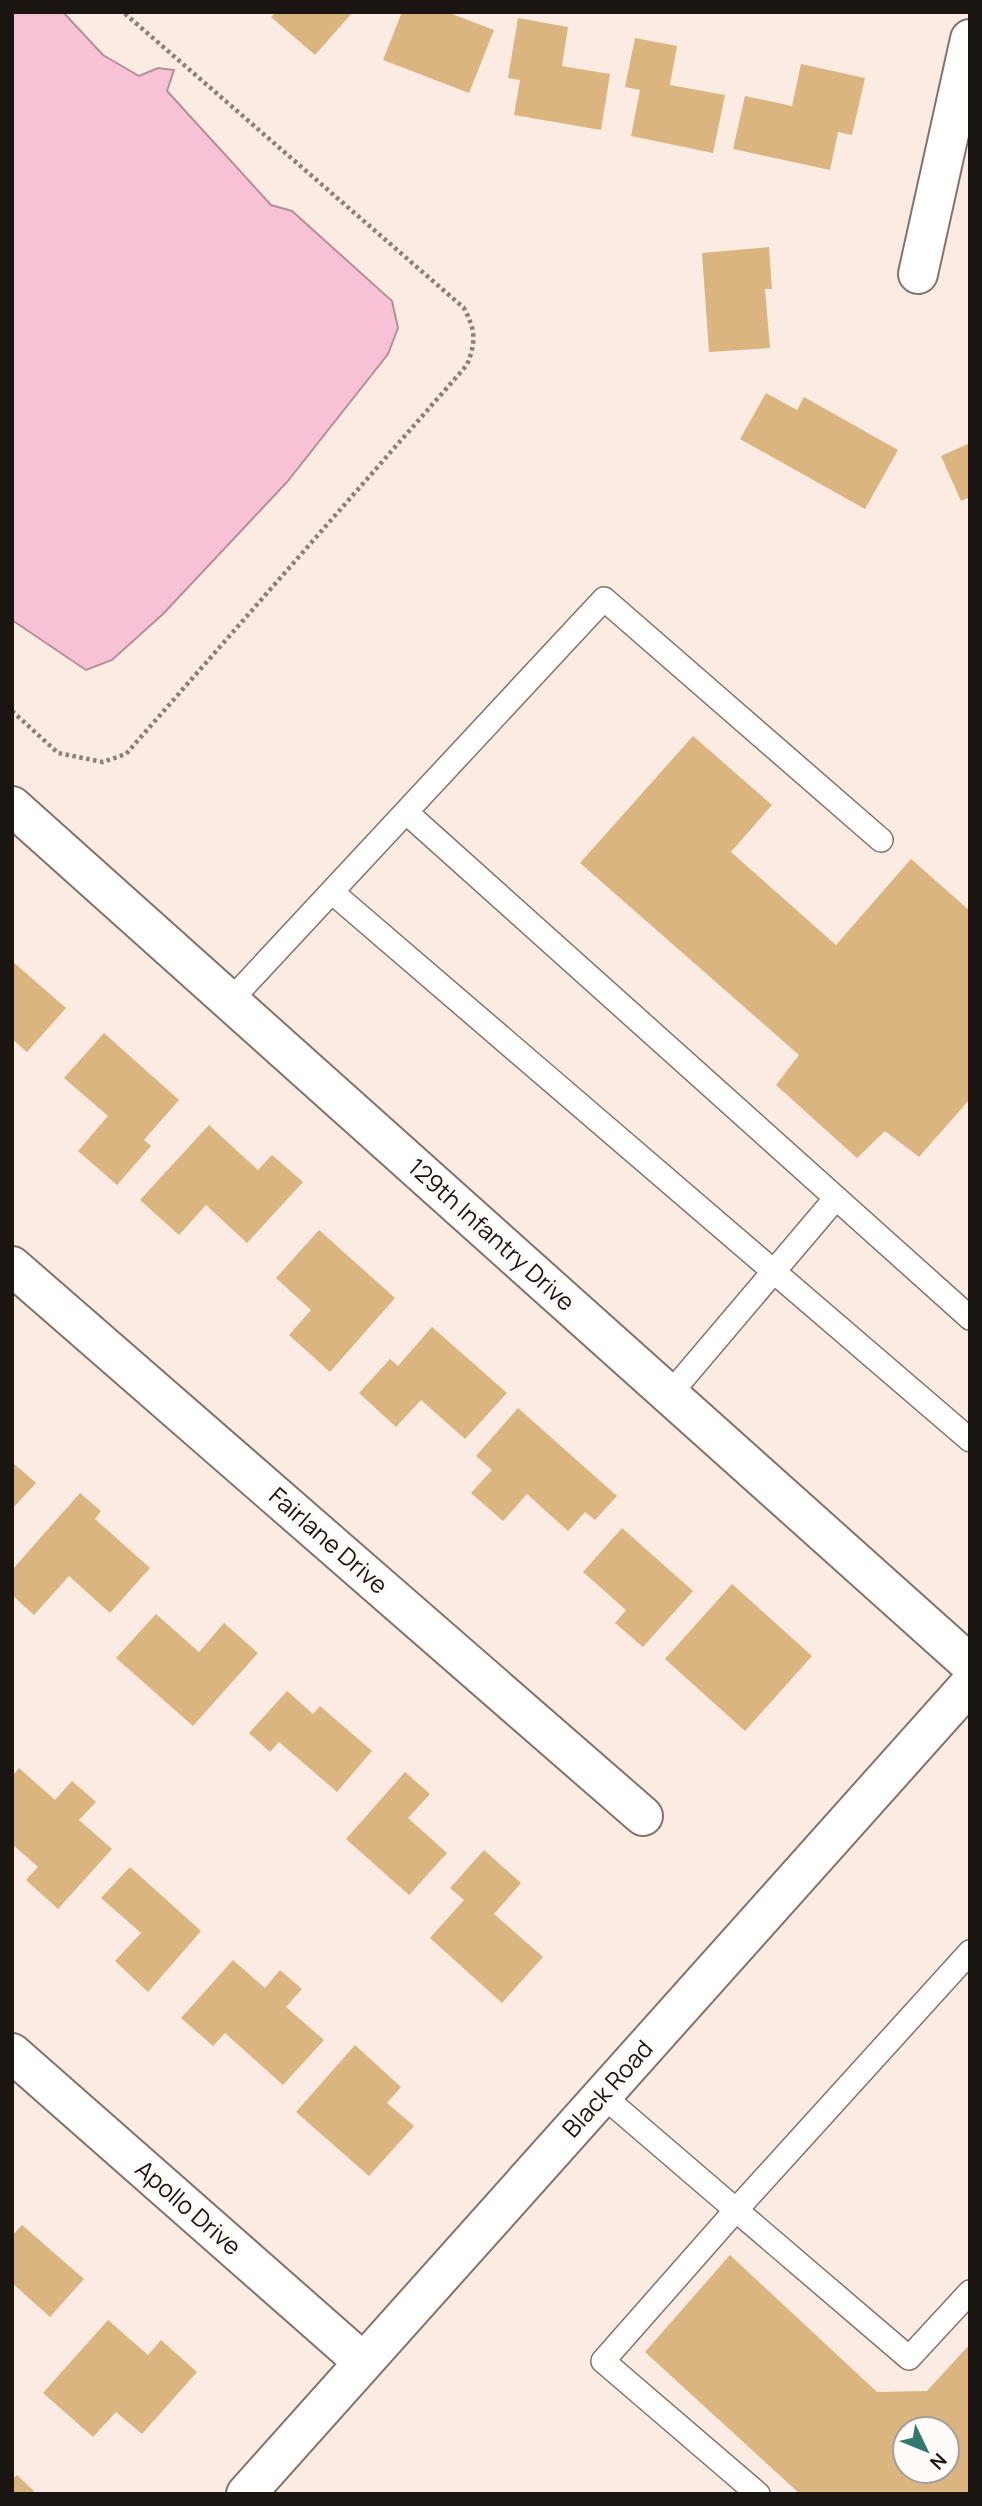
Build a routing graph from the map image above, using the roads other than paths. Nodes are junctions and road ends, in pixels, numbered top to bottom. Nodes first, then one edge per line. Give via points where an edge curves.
1 (970, 39) edge
2 (918, 274) dead end
3 (12, 806) edge
4 (407, 813) junction
5 (881, 840) dead end
6 (333, 892) junction
7 (230, 1001) junction
8 (836, 1198) junction
9 (12, 1266) edge
10 (774, 1272) junction
11 (970, 1318) edge
12 (669, 1395) junction
13 (970, 1440) edge
14 (970, 1664) edge
15 (970, 1684) edge
16 (643, 1816) dead end
17 (970, 1952) edge
18 (12, 2053) edge
19 (602, 2095) junction
20 (737, 2210) junction
21 (970, 2292) edge
22 (363, 2362) junction
23 (246, 2494) edge
24 (758, 2494) edge

1 - 2 street
3 - 7 street, 129th Infantry Drive
4 - 5 lane via 604,599
4 - 6 lane
4 - 8 lane
6 - 7 lane
6 - 10 lane
7 - 12 street, 129th Infantry Drive
8 - 10 lane
8 - 11 lane
9 - 16 street, Fairlane Drive
10 - 12 lane
10 - 13 lane
12 - 14 street, 129th Infantry Drive
15 - 19 street, Black Road
17 - 20 lane
18 - 22 street, Apollo Drive
19 - 20 lane
19 - 22 street, Black Road
20 - 21 lane via 909,2358
20 - 24 lane via 603,2361
22 - 23 street, Black Road

